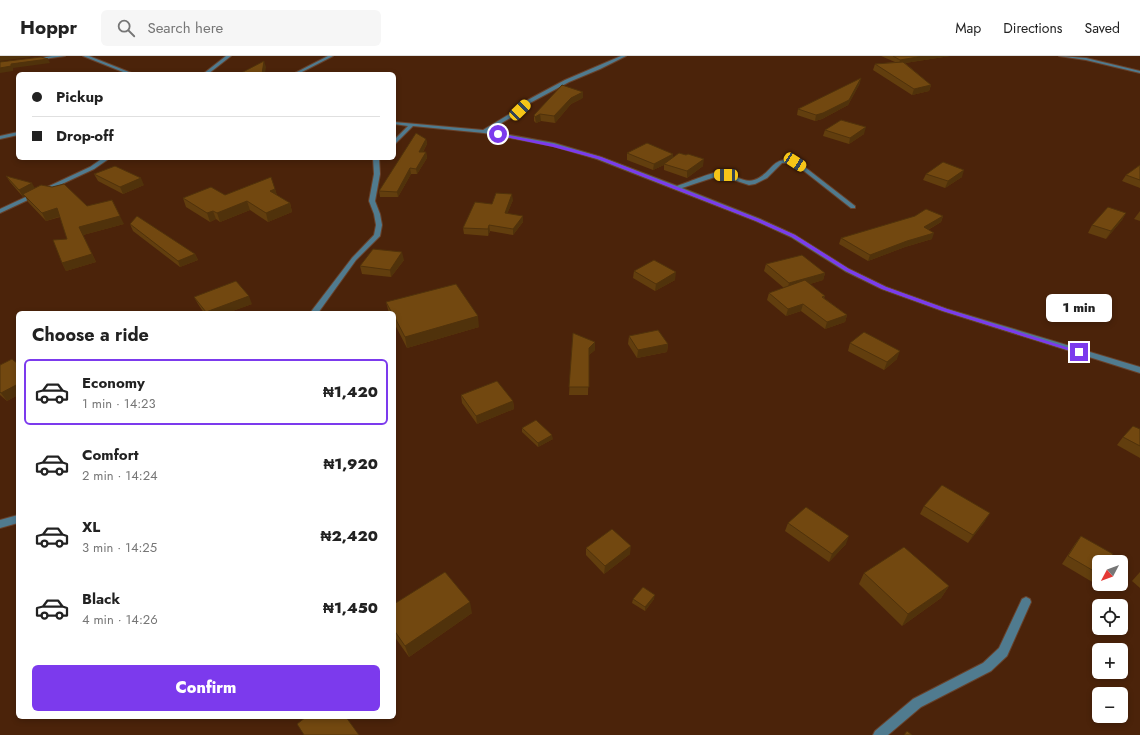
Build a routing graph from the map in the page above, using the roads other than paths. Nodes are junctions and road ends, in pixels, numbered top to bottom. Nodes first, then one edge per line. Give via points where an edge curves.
1 (63, 56) edge
2 (85, 56) edge
3 (229, 56) edge
4 (332, 56) edge
5 (624, 56) edge
6 (1061, 56) edge
7 (32, 60) edge
8 (127, 72) edge
9 (208, 72) edge
10 (299, 72) edge
11 (1140, 72) edge
12 (396, 123) edge
13 (412, 124) junction
14 (484, 132) junction
15 (16, 134) edge
16 (0, 138) edge
17 (396, 141) edge
18 (104, 160) edge
19 (376, 160) edge
20 (678, 188) junction
21 (853, 207) dead end
22 (0, 211) edge
23 (315, 311) edge
24 (1140, 370) edge
25 (16, 520) edge
26 (0, 524) edge
27 (1026, 602) dead end
28 (879, 735) edge

1 - 7 street
2 - 8 street
3 - 9 street
4 - 10 street
5 - 14 street via 539,96
6 - 11 street via 1086,59
12 - 13 street
13 - 14 street
13 - 17 street
14 - 20 street via 554,145 599,158
15 - 16 street
18 - 22 street
19 - 23 street via 377,174 372,201 379,225 377,236 354,259
20 - 21 street via 718,174 749,183 755,182 765,177 780,162 789,161 795,162
20 - 24 street via 793,236 847,270 884,288 945,310
25 - 26 street
27 - 28 street via 1003,652 987,667 918,703

